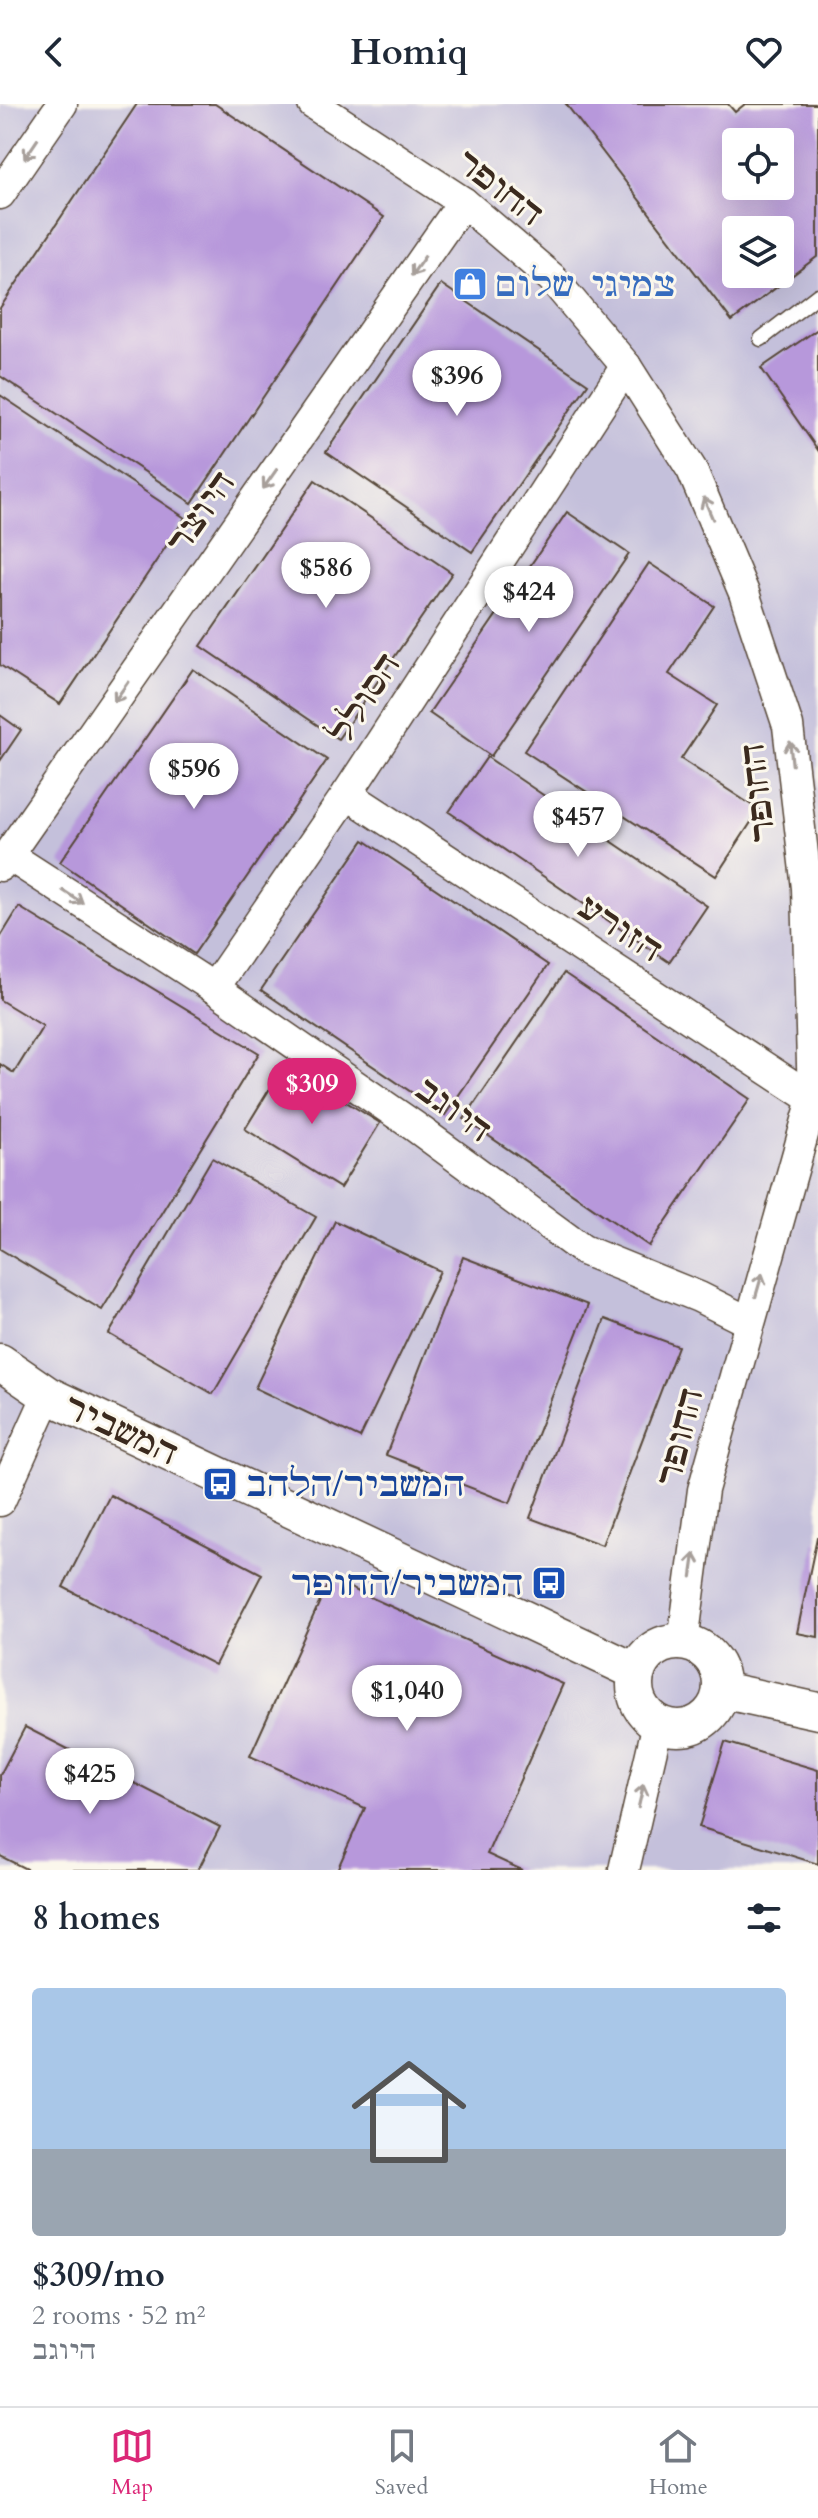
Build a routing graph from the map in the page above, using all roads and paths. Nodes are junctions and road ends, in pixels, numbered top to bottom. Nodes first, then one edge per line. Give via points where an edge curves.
1 (62, 104) edge
2 (313, 104) edge
3 (0, 194) edge
4 (463, 202) junction
5 (818, 295) edge
6 (761, 339) dead end
7 (626, 366) junction
8 (347, 794) junction
9 (4, 860) edge
10 (214, 988) junction
11 (813, 1099) junction
12 (749, 1322) junction
13 (0, 1362) edge
14 (48, 1395) junction
15 (0, 1501) edge
16 (683, 1642) junction
17 (637, 1672) junction
18 (721, 1690) junction
19 (818, 1711) edge
20 (658, 1723) junction
21 (624, 1870) edge

1 -> 3 street
2 - 4 street, החופר
4 - 7 street, החופר via 552,278
4 -> 9 street, היוצר
5 - 6 lane
7 - 8 street, הסולל
11 -> 7 street, החופר via 807,888 788,726 744,593 692,470
8 - 10 street, הסולל
8 - 11 street, הזורע
9 -> 10 street, היוגב
10 - 12 street, היוגב via 583,1250
12 -> 11 street, החופר
16 -> 12 street, החופר via 703,1490
13 - 14 street, המשביר
14 - 15 street
14 - 17 street, המשביר
16 - 17 street via 654,1649
16 - 18 street via 707,1653 716,1664
17 - 20 street via 638,1701
18 - 19 street
18 - 20 street via 710,1714 699,1722 686,1727
21 -> 20 street

